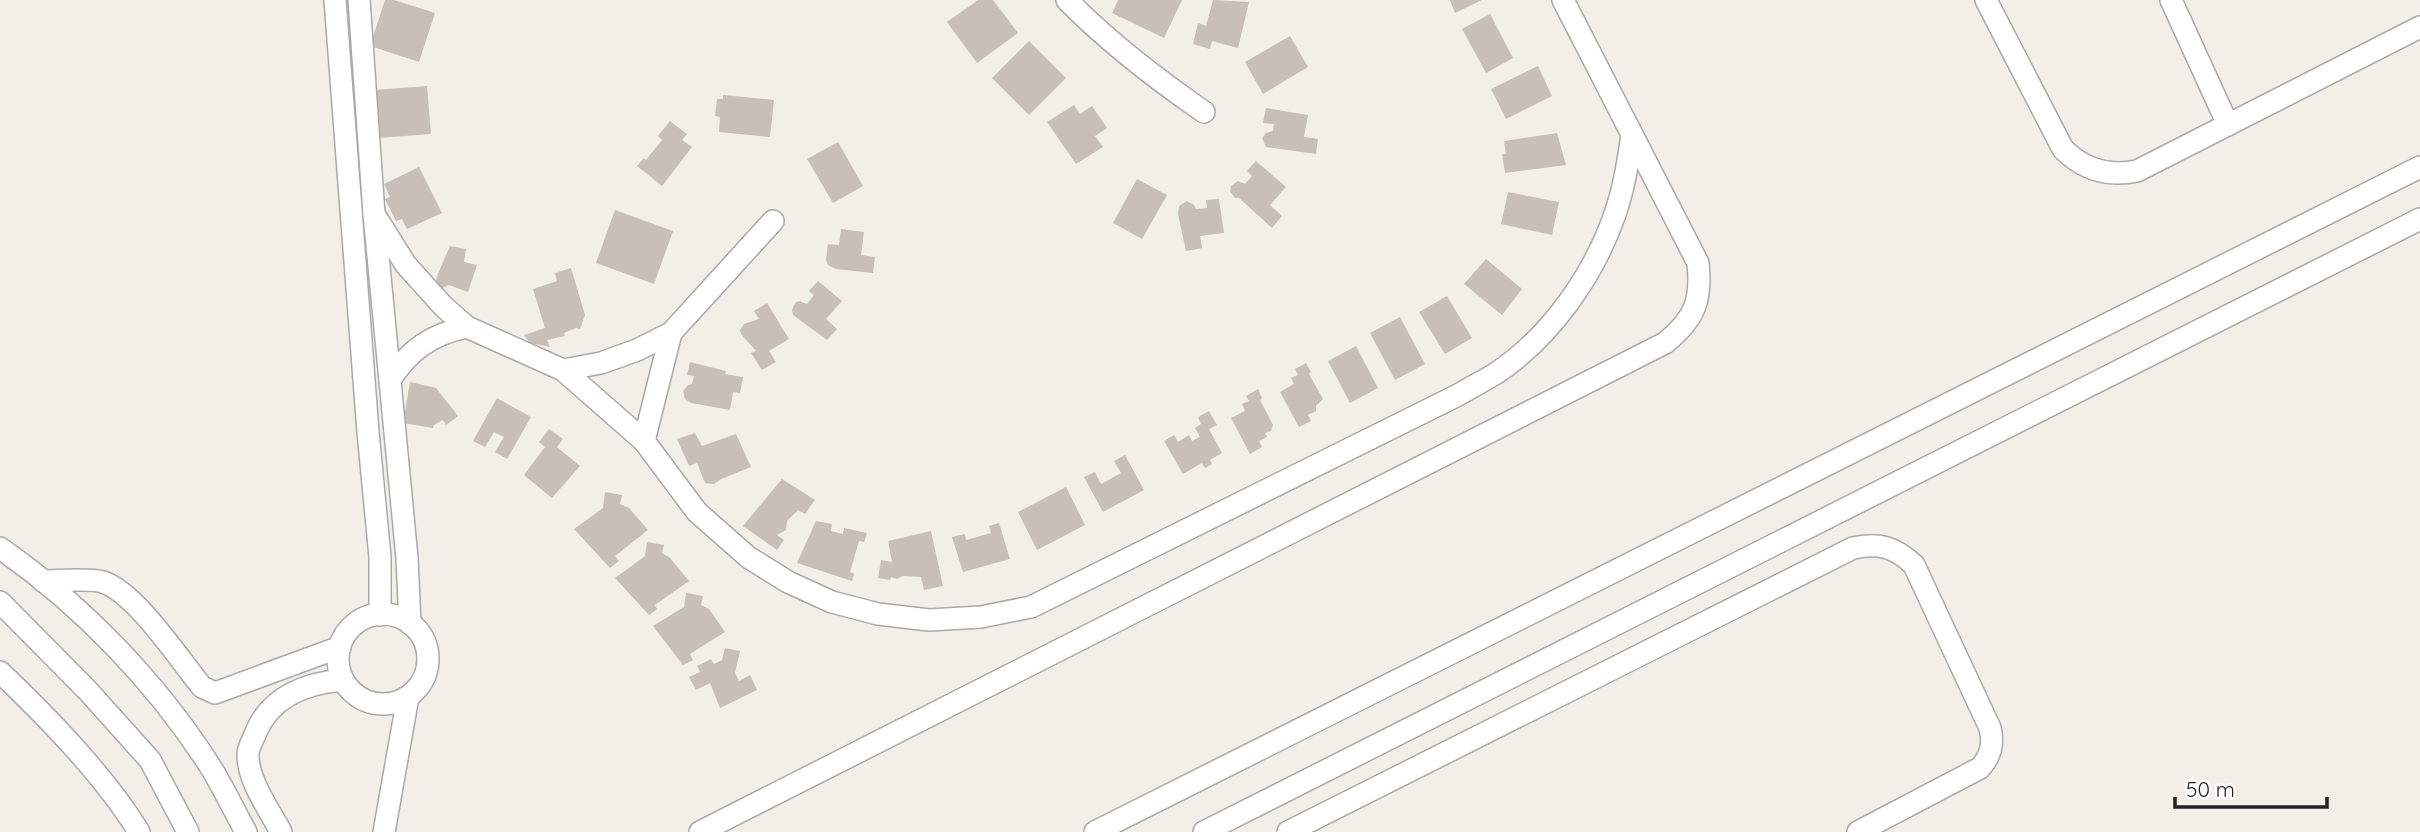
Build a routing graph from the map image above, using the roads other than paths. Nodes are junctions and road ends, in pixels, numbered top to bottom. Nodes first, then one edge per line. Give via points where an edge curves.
1 (335, 0) edge
2 (1067, 0) edge
3 (1563, 0) edge
4 (1986, 0) edge
5 (2171, 0) edge
6 (360, 3) edge
7 (2420, 27) edge
8 (367, 109) junction
9 (1204, 112) dead end
10 (342, 113) junction
11 (2228, 125) junction
12 (1632, 135) junction
13 (2420, 167) edge
14 (374, 214) junction
15 (2420, 219) edge
16 (773, 222) dead end
17 (467, 327) junction
18 (671, 333) junction
19 (563, 370) junction
20 (390, 380) junction
21 (644, 441) junction
22 (0, 548) edge
23 (43, 581) junction
24 (0, 602) edge
25 (380, 615) junction
26 (410, 624) junction
27 (340, 646) junction
28 (0, 672) edge
29 (343, 680) junction
30 (408, 697) junction
31 (139, 832) edge
32 (188, 832) edge
33 (246, 832) edge
34 (281, 832) edge
35 (384, 832) edge
36 (701, 832) edge
37 (1095, 832) edge
38 (1204, 832) edge
39 (1288, 832) edge
40 (1858, 832) edge

1 - 10 street
2 - 9 street via 1149,74
3 - 12 street
4 - 11 street via 2056,137 2073,159 2085,166 2110,174 2137,171
5 - 11 street
6 - 8 street
7 - 11 street
8 - 10 street
8 - 14 street
10 - 25 street via 380,557
12 - 21 street via 1626,175 1600,251 1555,318 1496,373 1031,607 981,617 929,620 832,602 748,557 697,512
12 - 36 street via 1698,263 1700,286 1695,308 1683,328 1665,343
13 - 37 street
14 - 17 street via 418,279
14 - 20 street
15 - 38 street
16 - 18 street
17 - 19 street
17 - 20 street via 439,334 415,348
18 - 19 street via 601,363
18 - 21 street
19 - 21 street
20 - 26 street
22 - 23 street
23 - 27 street via 102,582 120,592 202,687 215,693
23 - 33 street via 113,645 174,716 211,768
24 - 32 street via 150,760
25 - 26 street
25 - 27 street via 352,627
26 - 30 street via 423,640 428,661 422,681
27 - 29 street
28 - 31 street via 122,804
29 - 30 street via 372,703
29 - 34 street via 319,682 276,703 261,721 248,752 253,779
30 - 35 street
39 - 40 street via 1853,548 1869,544 1901,553 1914,565 1992,738 1989,756 1980,768

